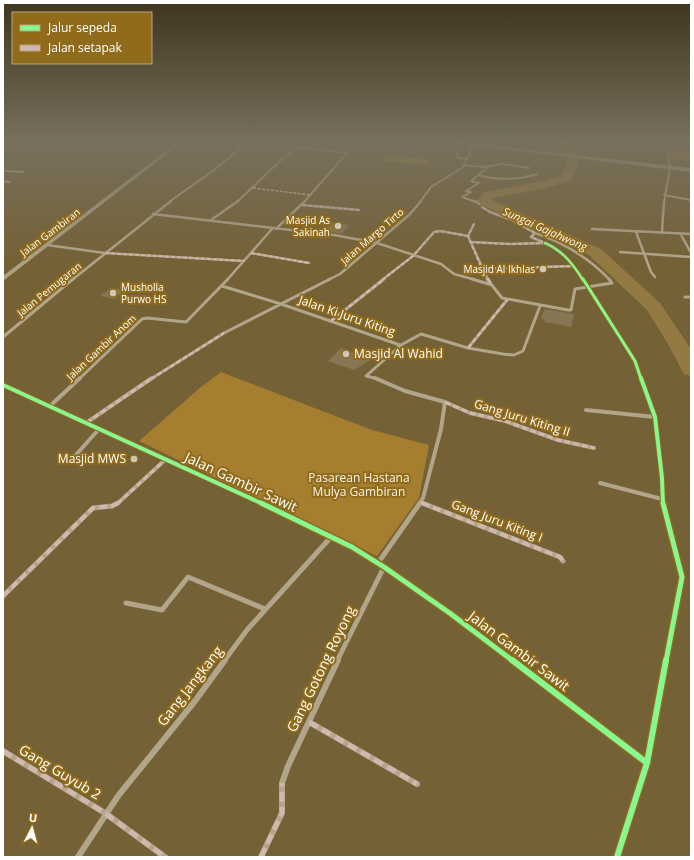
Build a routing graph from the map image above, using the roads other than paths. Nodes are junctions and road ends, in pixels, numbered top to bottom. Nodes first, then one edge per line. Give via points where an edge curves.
1 (131, 180) edge
2 (200, 180) edge
3 (260, 180) edge
4 (324, 180) edge
5 (442, 180) edge
6 (471, 180) edge
7 (667, 180) edge
8 (3, 181) edge
9 (10, 182) dead end
10 (664, 195) junction
11 (691, 200) edge
12 (302, 204) junction
13 (359, 210) dead end
14 (153, 214) junction
15 (211, 220) junction
16 (474, 224) dead end
17 (274, 229) junction
18 (592, 229) dead end
19 (636, 232) junction
20 (662, 232) junction
21 (535, 233) junction
22 (680, 233) junction
23 (691, 234) edge
24 (468, 236) junction
25 (470, 242) junction
26 (377, 243) junction
27 (545, 243) junction
28 (47, 245) junction
29 (620, 252) dead end
30 (105, 253) junction
31 (251, 253) junction
32 (645, 253) junction
33 (691, 253) edge
34 (413, 256) junction
35 (691, 257) edge
36 (244, 261) junction
37 (309, 263) dead end
38 (574, 266) junction
39 (482, 269) junction
40 (655, 277) dead end
41 (3, 279) edge
42 (492, 285) junction
43 (222, 286) junction
44 (589, 287) junction
45 (685, 297) dead end
46 (691, 297) edge
47 (507, 300) junction
48 (281, 304) junction
49 (540, 306) junction
50 (331, 321) junction
51 (3, 337) edge
52 (400, 345) junction
53 (468, 348) junction
54 (3, 385) edge
55 (445, 402) junction
56 (51, 405) junction
57 (586, 410) dead end
58 (655, 417) junction
59 (86, 423) junction
60 (99, 429) junction
61 (594, 448) dead end
62 (75, 456) dead end
63 (166, 459) junction
64 (600, 483) dead end
65 (662, 499) junction
66 (421, 502) junction
67 (331, 537) junction
68 (563, 561) dead end
69 (381, 565) junction
70 (3, 596) edge
71 (126, 603) dead end
72 (265, 609) junction
73 (309, 722) junction
74 (3, 752) edge
75 (647, 763) junction
76 (417, 784) dead end
77 (105, 813) junction
78 (78, 857) edge
79 (165, 857) edge
80 (261, 857) edge
81 (617, 857) edge

1 - 28 street, Jalan Gambiran
2 - 14 street, Jalan Pemugaran
3 - 15 street via 240,200
4 - 12 street, Jalan Gambir Anom
5 - 26 street, Jalan Margo Tirto via 431,187 410,214
6 - 21 street via 478,183 462,198 474,200 490,212 512,220
7 - 10 street
8 - 9 street
10 - 11 street
10 - 20 street
12 - 13 street
12 - 17 street, Jalan Gambir Anom
14 - 15 street
14 - 30 street, Jalan Pemugaran
15 - 17 street
16 - 24 street
17 - 26 street via 334,235
17 - 31 street, Jalan Gambir Anom
18 - 19 street
19 - 20 street
19 - 32 street
20 - 22 street
21 - 27 street via 531,237
21 - 44 street via 576,249 597,266 612,283
22 - 23 street
22 - 33 street
24 - 25 street
24 - 34 street via 436,231
25 - 27 street
25 - 39 street
26 - 34 street
26 - 48 street, Jalan Margo Tirto via 340,274
27 - 38 street via 558,249
28 - 30 street
28 - 41 street, Jalan Gambiran
29 - 32 street
30 - 36 street
30 - 51 street, Jalan Pemugaran
31 - 36 street, Jalan Gambir Anom
31 - 37 street
32 - 35 street
32 - 40 street
34 - 42 street via 441,264 454,274
34 - 50 street
36 - 43 street, Jalan Gambir Anom
38 - 39 street
38 - 44 street
39 - 42 street
42 - 47 street
43 - 48 street, Jalan Ki Juru Kiting
43 - 56 street, Jalan Gambir Anom via 186,322 142,319
44 - 49 street via 575,289 571,310 562,311
44 - 58 street via 636,361
45 - 46 street
47 - 49 street
47 - 53 street
48 - 50 street, Jalan Ki Juru Kiting
48 - 59 street, Jalan Margo Tirto via 224,333
49 - 53 street via 523,351 519,354
50 - 52 street, Jalan Ki Juru Kiting
52 - 53 street via 421,334
52 - 55 street, Jalan Ki Juru Kiting via 366,376 405,391
54 - 56 street, Jalan Gambir Sawit
55 - 61 street, Gang Juru Kiting II via 470,413 505,421 558,440
55 - 66 street via 441,429
56 - 59 street, Jalan Gambir Sawit
57 - 58 street
58 - 65 street
59 - 60 street, Jalan Gambir Sawit
60 - 62 street
60 - 63 street, Jalan Gambir Sawit
63 - 67 street, Jalan Gambir Sawit
63 - 70 street via 114,505 93,508
64 - 65 street
65 - 75 street via 682,577
66 - 68 street, Gang Juru Kiting I via 560,556
66 - 69 street
67 - 69 street, Jalan Gambir Sawit
67 - 72 street, Gang Jangkang
69 - 73 street, Gang Gotong Royong
69 - 75 street, Jalan Gambir Sawit via 451,614
71 - 72 street via 162,610 188,577
72 - 77 street, Gang Jangkang
73 - 76 street
73 - 80 street, Gang Gotong Royong via 288,766 282,783 282,813
74 - 77 street, Gang Guyub 2
75 - 81 street
77 - 78 street, Gang Jangkang
77 - 79 street, Gang Guyub 2

